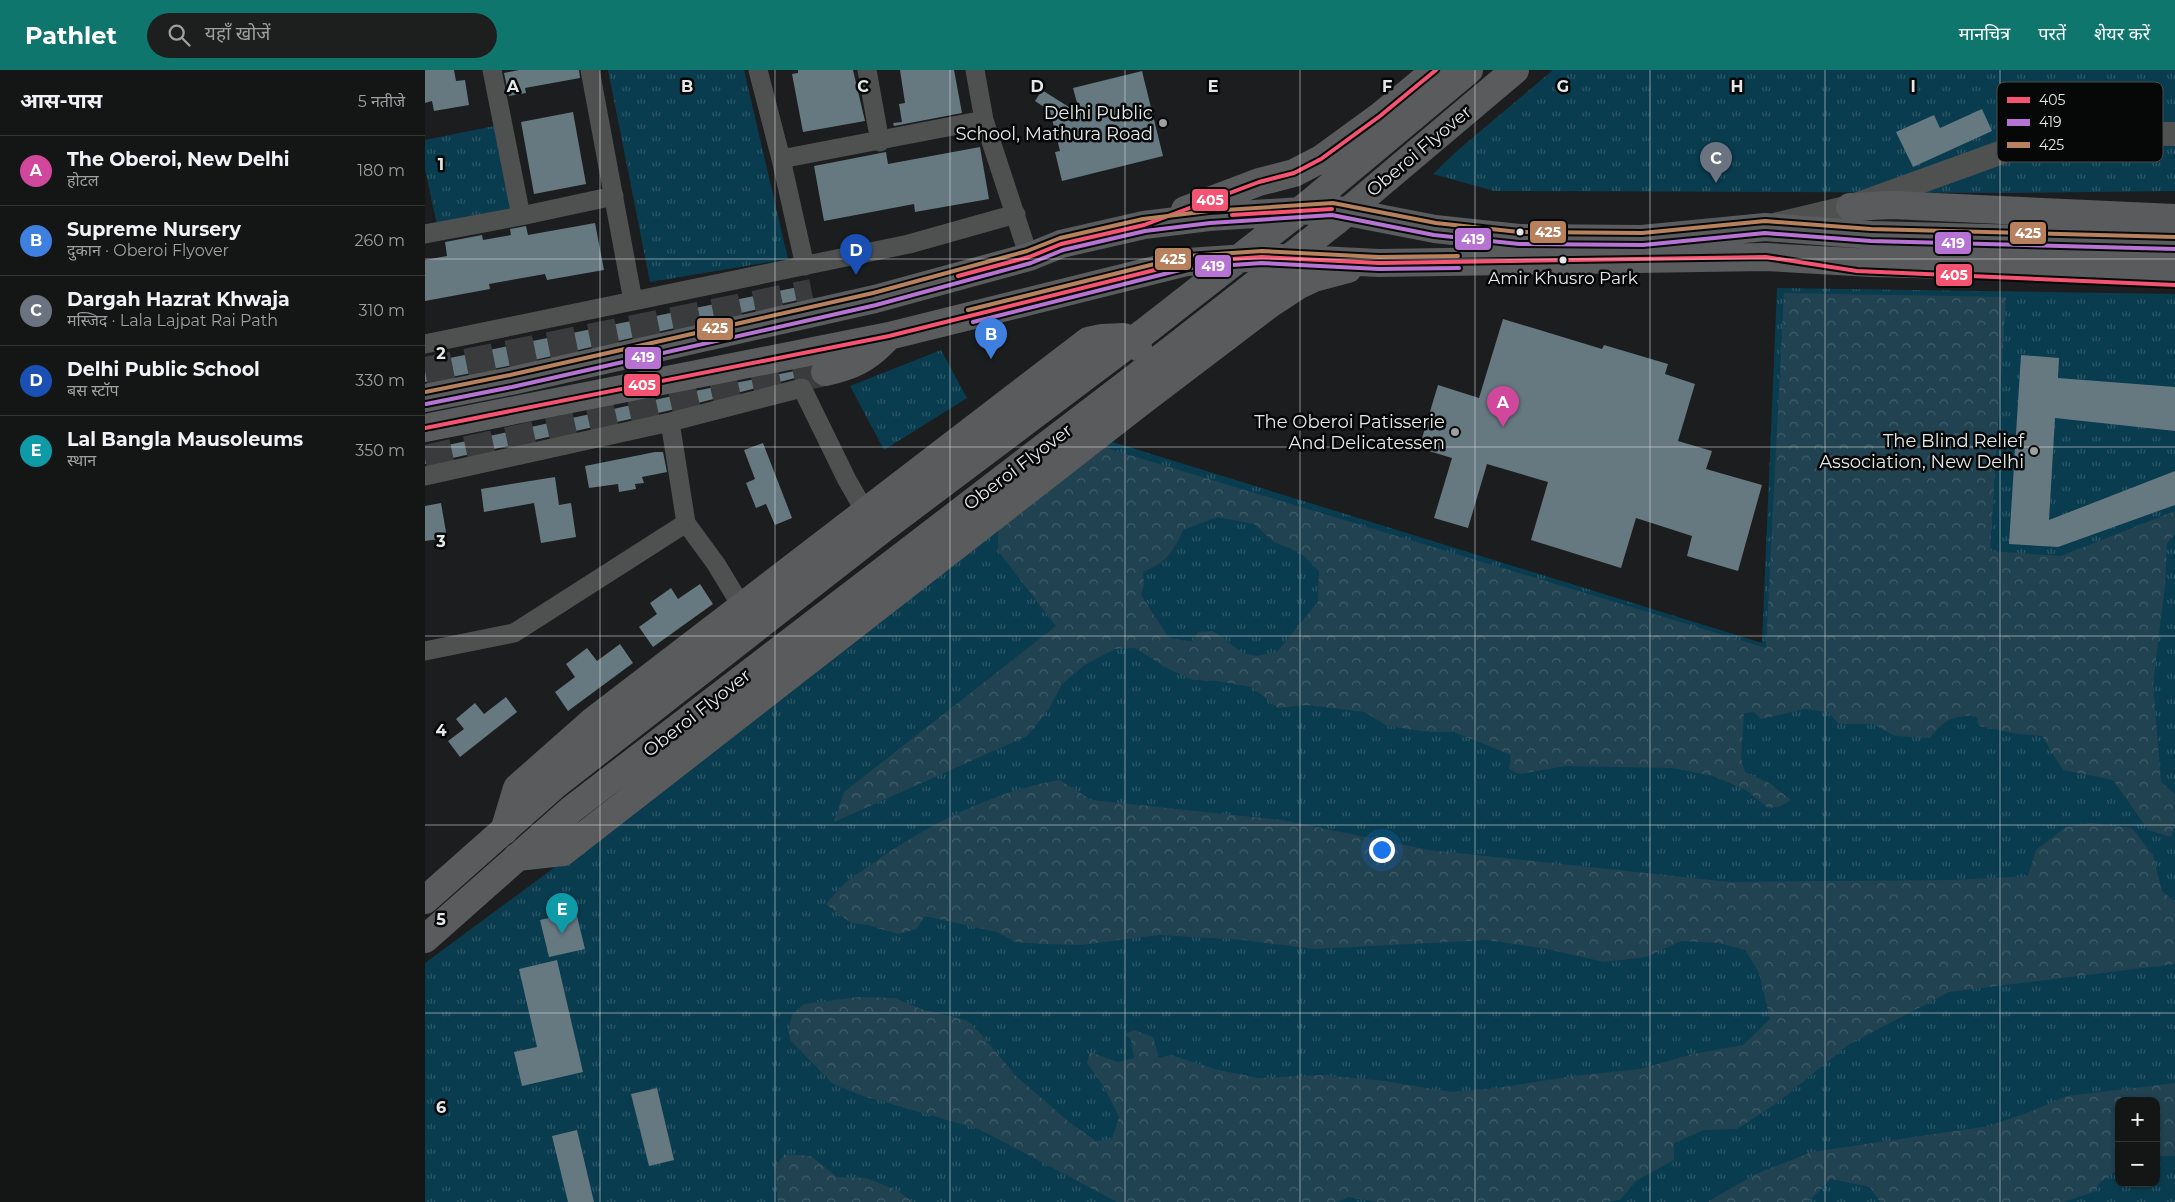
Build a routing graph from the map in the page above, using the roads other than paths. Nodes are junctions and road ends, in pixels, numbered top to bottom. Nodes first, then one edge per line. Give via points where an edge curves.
1 (492, 70) edge
2 (589, 70) edge
3 (758, 70) edge
4 (867, 70) edge
5 (975, 70) edge
6 (1436, 70) edge
7 (1469, 70) edge
8 (1515, 70) edge
9 (984, 120) junction
10 (880, 142) junction
11 (1997, 154) edge
12 (781, 159) junction
13 (615, 196) junction
14 (1850, 207) junction
15 (1016, 214) junction
16 (521, 216) junction
17 (2175, 218) edge
18 (1144, 225) junction
19 (1765, 227) junction
20 (425, 234) edge
21 (2175, 243) edge
22 (1766, 256) junction
23 (1029, 257) junction
24 (1379, 263) junction
25 (805, 266) junction
26 (2175, 271) edge
27 (2175, 284) edge
28 (812, 293) tunnel mouth
29 (875, 299) junction
30 (633, 301) junction
31 (889, 336) junction
32 (425, 344) edge
33 (825, 372) tunnel mouth
34 (425, 398) edge
35 (1141, 402) junction
36 (670, 422) junction
37 (425, 428) edge
38 (425, 476) edge
39 (866, 513) junction
40 (686, 523) junction
41 (743, 607) junction
42 (425, 651) edge
43 (503, 831) junction
44 (517, 857) junction
45 (425, 900) edge
46 (425, 939) edge

1 - 16 street
2 - 13 street
3 - 12 street
4 - 10 street
5 - 9 street
6 - 18 main road via 1321,159 1293,173 1259,182
7 - 43 main road, Oberoi Flyover via 1311,202 884,528 555,785
8 - 44 main road, Oberoi Flyover via 1335,222 573,808
9 - 10 street
9 - 15 street
10 - 12 street
11 - 14 street
12 - 25 street
13 - 16 street
13 - 30 street
14 - 17 main road via 1893,205
14 - 19 street
15 - 23 street
15 - 25 street via 909,244
16 - 20 street
18 - 19 main road via 1332,209 1435,229 1519,238 1642,239
18 - 23 main road via 1061,244
19 - 21 main road via 1871,235
22 - 24 main road
22 - 26 main road via 1872,263
22 - 27 main road via 1857,271
23 - 29 main road
24 - 31 main road via 1262,257 1187,262
24 - 35 main road via 1331,272 1299,285
25 - 30 street
28 - 29 main road via 852,292
29 - 34 main road
30 - 32 street
31 - 33 main road via 872,354 846,368
31 - 37 main road
35 - 39 main road via 1152,372 1148,356 1124,337 1088,341
35 - 44 main road via 563,852
36 - 38 street
36 - 39 street via 802,388
36 - 40 street
39 - 41 main road
40 - 41 street via 717,564
40 - 42 street via 514,632
41 - 43 main road via 594,720 517,788
43 - 45 main road, Oberoi Flyover
44 - 46 main road, Oberoi Flyover

